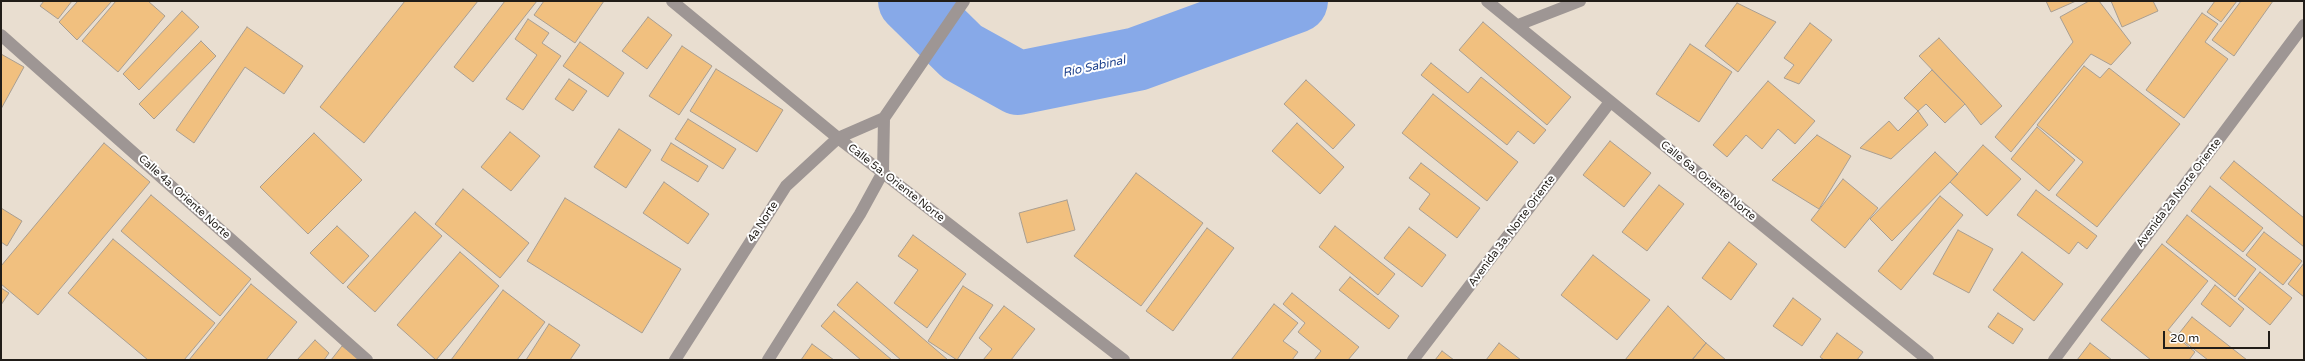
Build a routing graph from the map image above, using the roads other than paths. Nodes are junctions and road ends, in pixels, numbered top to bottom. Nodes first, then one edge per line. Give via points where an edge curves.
1 (672, 1) edge
2 (964, 1) edge
3 (1487, 1) edge
4 (1580, 1) edge
5 (1518, 25) junction
6 (2304, 25) edge
7 (1, 35) edge
8 (1610, 102) junction
9 (884, 118) junction
10 (838, 138) junction
11 (883, 172) junction
12 (367, 360) edge
13 (675, 360) edge
14 (768, 360) edge
15 (1124, 360) edge
16 (1413, 360) edge
17 (1928, 360) edge
18 (2054, 360) edge

1 - 10 street, Calle 5a. Oriente Norte
2 - 9 street
3 - 5 street, Calle 6a. Oriente Norte
4 - 5 street
5 - 8 street, Calle 6a. Oriente Norte
6 - 18 street, Avenida 2a Norte Oriente
7 - 12 street, Calle 4a. Oriente Norte
8 - 16 street, Avenida 3a. Norte Oriente
8 - 17 street, Calle 6a. Oriente Norte
9 - 10 street, 4a Norte
9 - 11 street
10 - 11 street, Calle 5a. Oriente Norte
10 - 13 street, 4a Norte via 786,186
11 - 14 street via 860,214
11 - 15 street, Calle 5a. Oriente Norte

